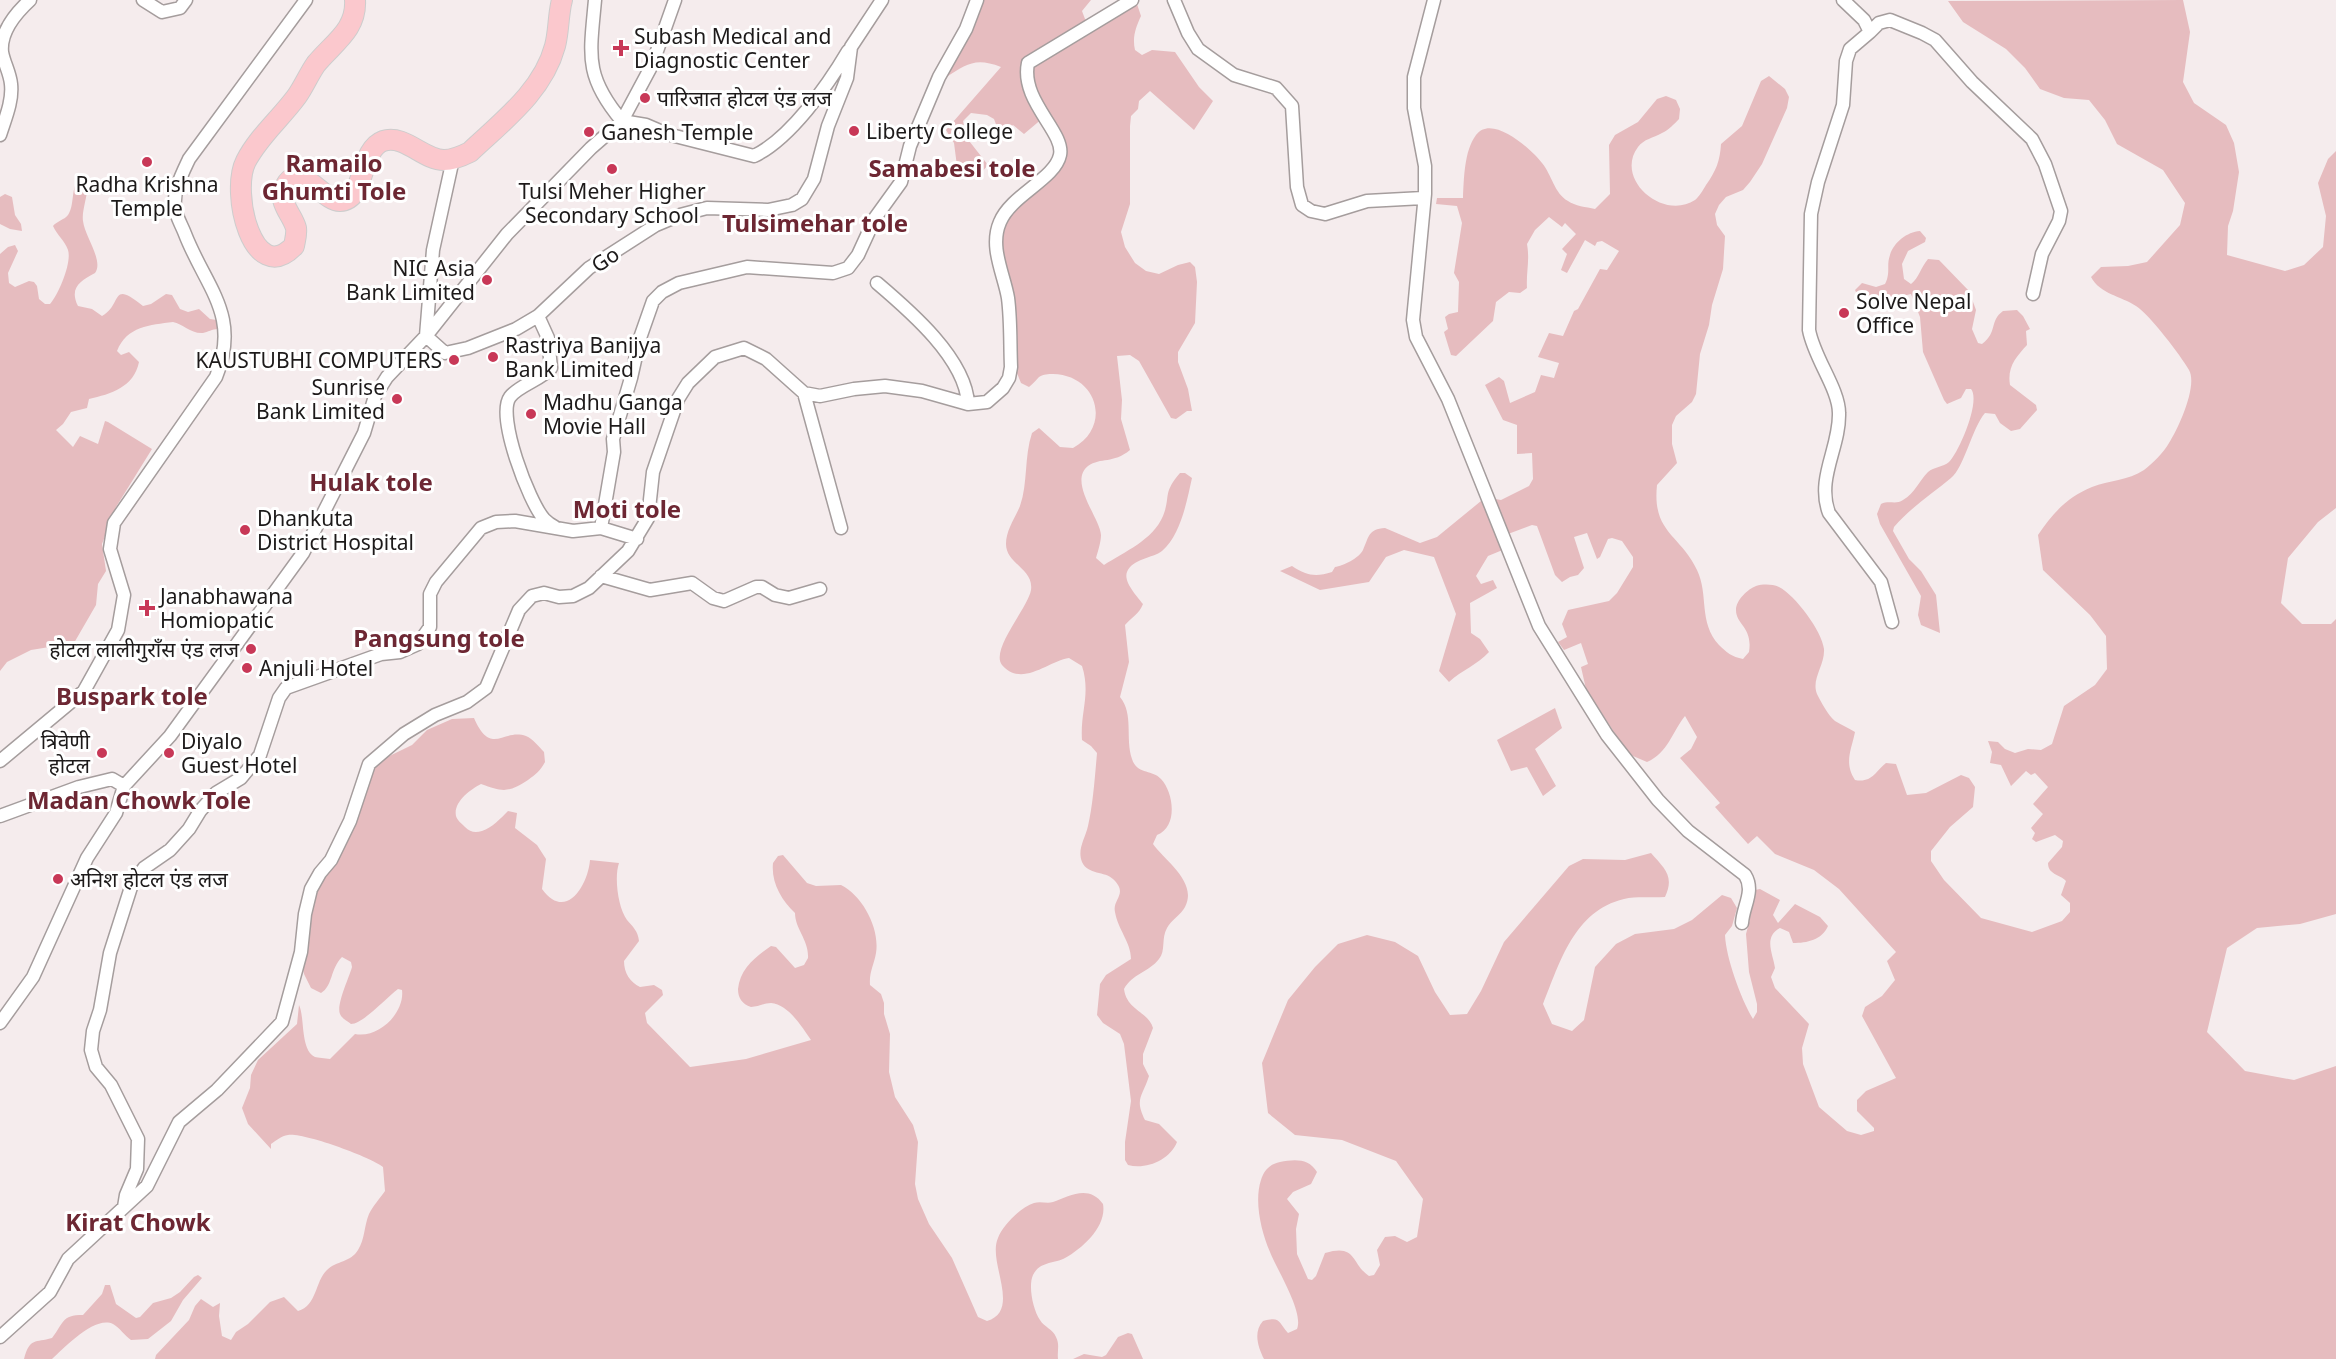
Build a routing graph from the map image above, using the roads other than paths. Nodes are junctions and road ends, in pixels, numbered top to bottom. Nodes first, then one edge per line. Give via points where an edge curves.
1 (30, 0) edge
2 (143, 0) edge
3 (186, 0) edge
4 (306, 0) edge
5 (355, 0) edge
6 (562, 0) edge
7 (595, 0) edge
8 (675, 0) edge
9 (882, 0) edge
10 (978, 0) edge
11 (1132, 0) edge
12 (1174, 0) edge
13 (1434, 0) edge
14 (1843, 0) edge
15 (1870, 32) junction
16 (850, 47) junction
17 (622, 121) junction
18 (0, 135) edge
19 (453, 159) junction
20 (1423, 198) junction
21 (877, 283) dead end
22 (2033, 294) dead end
23 (538, 316) junction
24 (426, 336) junction
25 (804, 393) junction
26 (968, 405) junction
27 (556, 528) junction
28 (602, 528) junction
29 (841, 528) dead end
30 (637, 539) junction
31 (601, 576) junction
32 (820, 589) dead end
33 (1892, 622) dead end
34 (0, 761) edge
35 (124, 786) junction
36 (0, 816) edge
37 (1742, 923) dead end
38 (0, 1023) edge
39 (124, 1207) junction
40 (0, 1337) edge

1 - 18 street via 6,28 1,49 11,84
2 - 3 street via 162,12 180,8
4 - 34 street via 189,159 178,182 175,208 192,253 219,304 226,328 224,357 216,377 114,523 110,549 124,595 118,630 84,691
5 - 19 main road via 347,32 316,65 245,162 239,195 253,240 270,256 289,252 294,246 296,229 284,205 289,182 306,179 325,196 337,202 347,200 358,187 373,148 381,142 398,140 435,158
6 - 19 main road via 556,44 547,69 528,97 470,152
7 - 17 street via 591,40 594,79
8 - 17 street via 652,65
9 - 16 street, Go
10 - 28 street via 939,77 910,146 900,182 848,268 833,273 747,267 679,283 653,301 617,422
11 - 26 street via 1028,63 1026,84 1058,142 1060,155 1053,168 1008,208 999,222 995,240 1008,298 1011,367 1003,388 987,402
12 - 20 street via 1198,49 1234,75 1276,88 1292,106 1297,188 1302,205 1325,214 1367,201
13 - 20 street via 1413,77 1414,108 1425,165
14 - 15 street via 1864,20
15 - 22 street via 1879,23 1890,20 1935,40 2032,139 2061,211 2042,254
15 - 33 street via 1850,49 1846,61 1843,105 1811,214 1809,330 1812,347 1837,399 1839,412 1824,484 1825,502 1829,513 1881,582
16 - 17 street via 833,77 789,129 769,149 754,156
16 - 23 street, Go via 847,78 828,126 814,179 802,199 768,210 707,208 656,225 589,268
17 - 24 street via 507,234
19 - 24 street via 434,250
20 - 37 street via 1413,320 1416,337 1449,399 1539,626 1608,735 1658,800 1688,831 1745,875 1750,885
21 - 26 street via 938,343 957,371 967,392
23 - 24 street, Go via 516,330 445,353
23 - 27 street via 548,338 551,368 511,396 506,417 533,500 543,519
24 - 35 street via 387,376 375,396 364,433 303,553 170,736
25 - 26 street via 820,396 885,387
25 - 29 street
25 - 30 street via 766,359 744,348 715,357 688,383 678,399 653,472 648,518
27 - 28 street
27 - 39 street via 515,521 481,528 436,582 430,594 430,627 418,644 286,688 260,755 241,778 216,793 176,843 144,868 132,884 110,953 91,1050 96,1067 111,1085 138,1139 137,1169
28 - 30 street
30 - 31 street
31 - 32 street via 650,590 692,583 724,602 756,587 789,598
31 - 39 street via 573,596 532,596 519,610 486,688 468,702 435,715 404,734 369,764 350,821 311,889 301,952 282,1022 217,1090 179,1122 147,1186
35 - 36 street via 112,779
35 - 38 street via 116,813 87,858 33,976
39 - 40 street via 68,1259 50,1292

